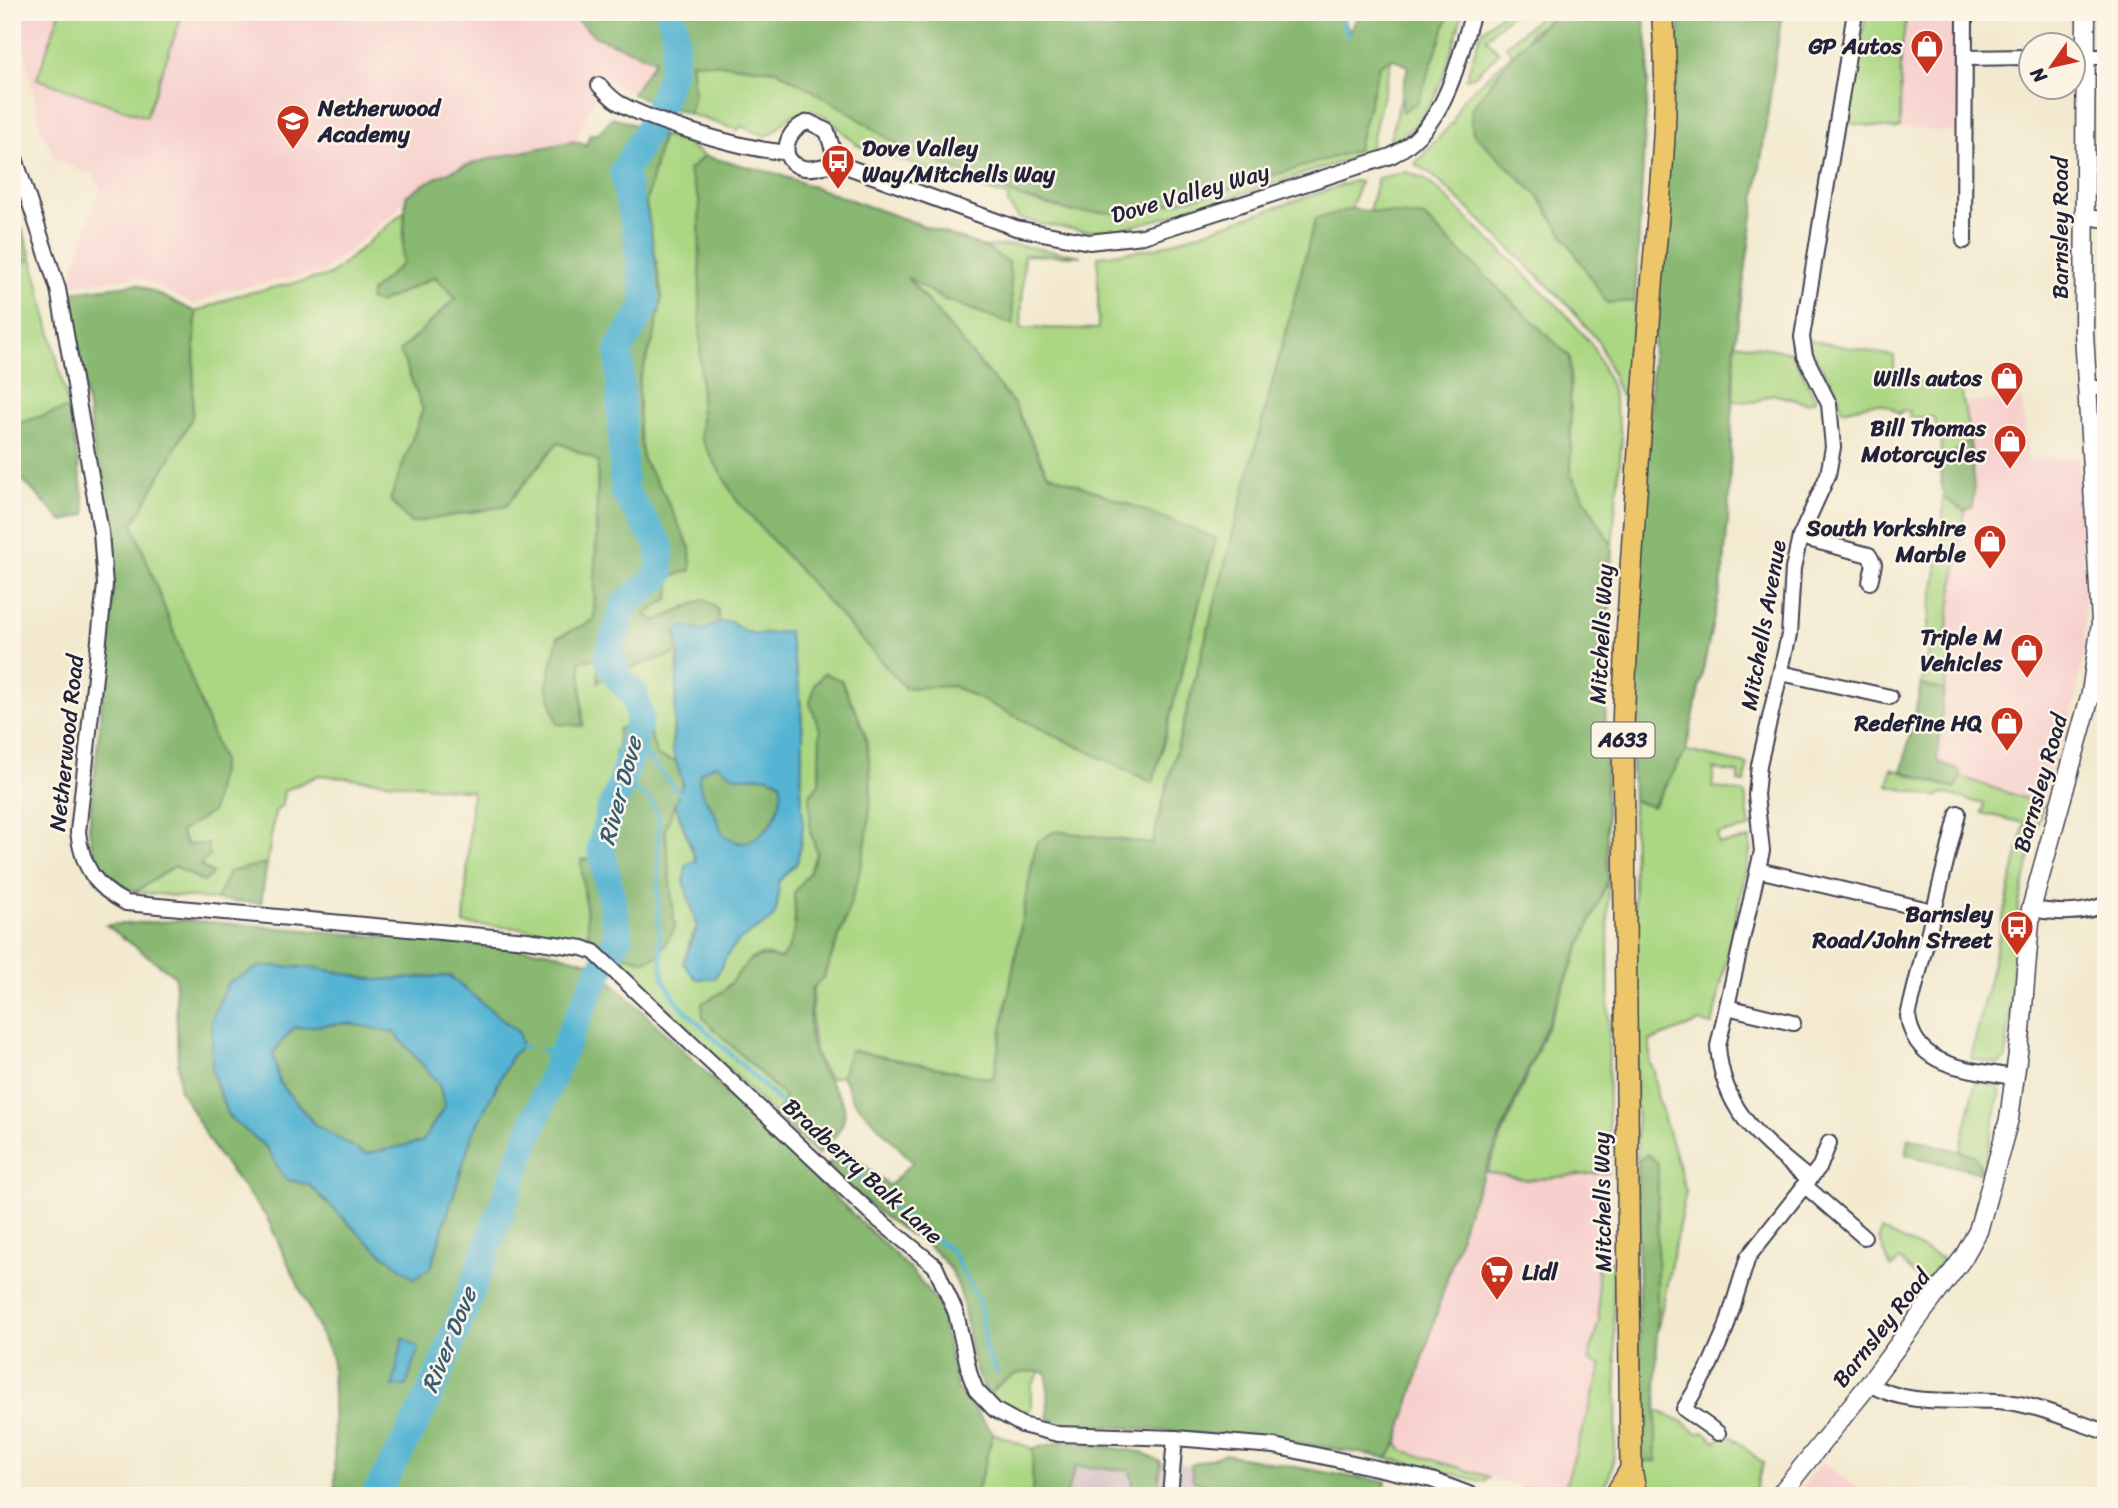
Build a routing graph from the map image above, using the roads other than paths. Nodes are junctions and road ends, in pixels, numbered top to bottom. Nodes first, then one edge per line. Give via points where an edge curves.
1 (1473, 12) edge
2 (1662, 12) edge
3 (1855, 12) edge
4 (1965, 12) edge
5 (2086, 12) edge
6 (2083, 32) edge
7 (2016, 57) edge
8 (2086, 57) edge
9 (2106, 57) edge
10 (1965, 58) junction
11 (599, 85) dead end
12 (2080, 102) edge
13 (12, 149) edge
14 (786, 152) junction
15 (837, 163) junction
16 (2084, 216) junction
17 (2106, 219) edge
18 (1964, 241) dead end
19 (2097, 388) edge
20 (2101, 507) edge
21 (1800, 537) junction
22 (1870, 582) dead end
23 (2103, 623) edge
24 (1781, 673) junction
25 (1890, 697) dead end
26 (1958, 813) dead end
27 (1758, 870) junction
28 (2106, 904) edge
29 (2031, 909) junction
30 (1933, 911) junction
31 (594, 952) joint
32 (1727, 1007) junction
33 (1793, 1023) dead end
34 (2016, 1078) junction
35 (1829, 1143) dead end
36 (1807, 1182) junction
37 (1864, 1237) dead end
38 (1869, 1384) junction
39 (2106, 1432) edge
40 (1718, 1433) dead end
41 (1175, 1438) junction
42 (1631, 1469) junction
43 (1170, 1496) edge
44 (1474, 1496) edge
45 (1615, 1496) edge
46 (1636, 1496) edge
47 (1779, 1496) edge

1 - 15 street, Dove Valley Way via 1438,116 1409,147 1143,236 1089,242 1016,228
2 - 42 main road, Mitchells Way / A633 via 1662,152 1623,729
3 - 21 street, Mitchells Avenue via 1802,337 1805,356 1829,404 1833,447 1828,475
4 - 10 street
5 - 6 street, Barnsley Road
7 - 10 street
8 - 9 street
10 - 18 street
11 - 14 street via 622,104 688,128
12 - 16 street, Barnsley Road
13 - 31 street, Netherwood Road via 58,289 101,532 105,585 78,832 81,857 89,873 100,887 126,903 527,940
14 - 15 street via 792,162 806,169
14 - 15 street via 792,129 817,124 831,138
16 - 17 street
16 - 19 street, Barnsley Road via 2084,333
19 - 20 street, Barnsley Road
20 - 23 street, Barnsley Road
21 - 22 street via 1869,555 1874,564
21 - 24 street, Mitchells Avenue
23 - 29 street, Barnsley Road via 2091,692
24 - 25 street
24 - 27 street, Mitchells Avenue via 1759,765
26 - 30 street
27 - 30 street
27 - 32 street, Mitchells Avenue
28 - 29 street via 2056,913
29 - 34 street, Barnsley Road
30 - 34 street via 1908,1016 1912,1037 1926,1055 1937,1060
31 - 41 street, Bradberry Balk Lane via 865,1208 935,1266 952,1299 976,1390 995,1410 1022,1425 1058,1434
32 - 33 street
32 - 36 street, Mitchells Avenue via 1718,1046 1728,1095 1748,1126
34 - 38 street, Barnsley Road via 1978,1231 1950,1278
35 - 36 street
36 - 37 street, Mitchells Avenue
36 - 40 street via 1748,1257 1726,1328 1684,1409
38 - 39 street via 1889,1395 1918,1401 2008,1402
38 - 47 street, Barnsley Road
41 - 43 street
41 - 44 street, Bradberry Balk Lane via 1274,1446 1432,1480
42 - 45 main road
42 - 46 main road, Mitchells Way

